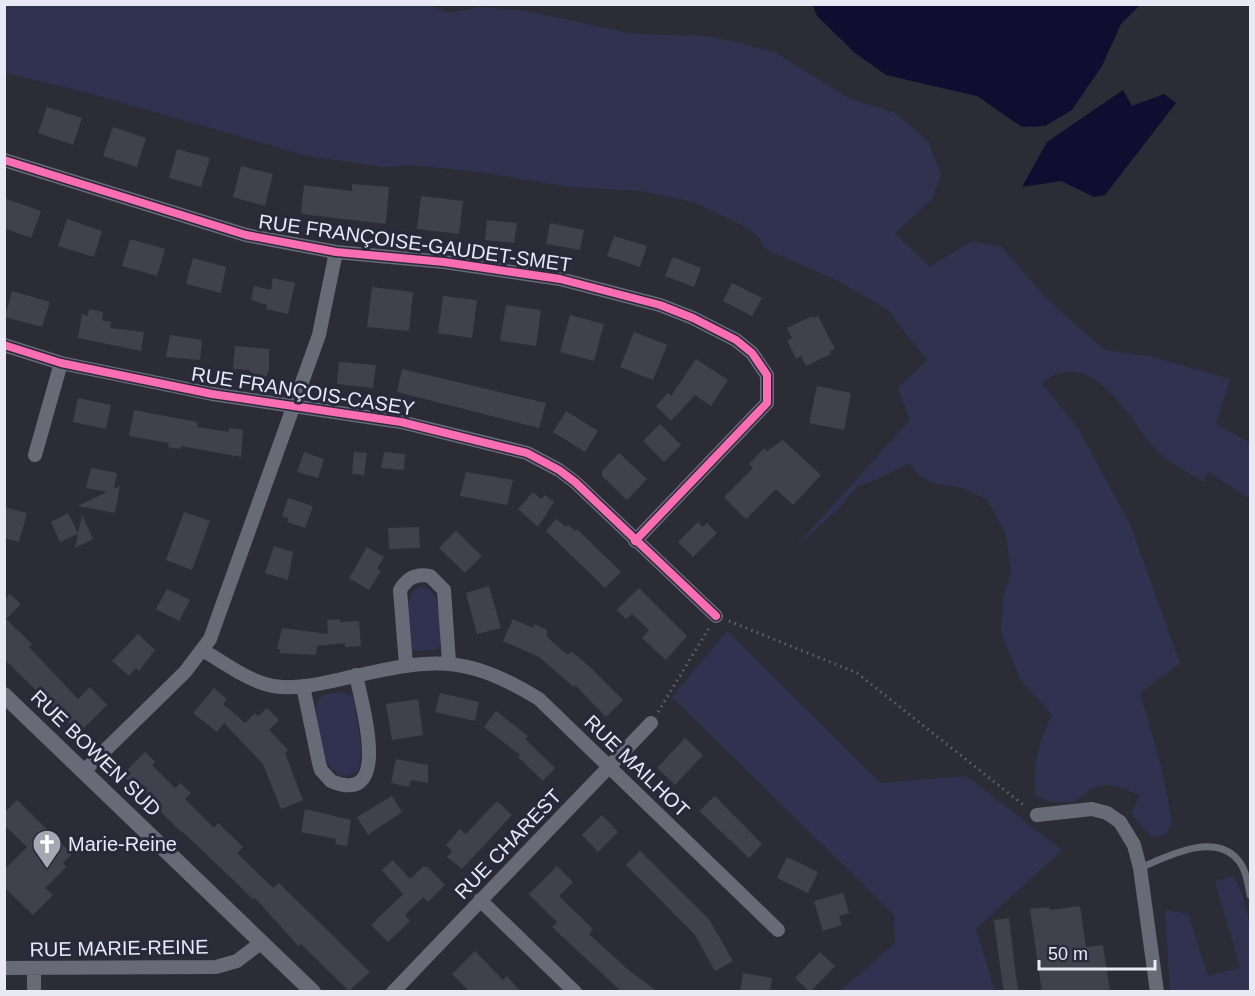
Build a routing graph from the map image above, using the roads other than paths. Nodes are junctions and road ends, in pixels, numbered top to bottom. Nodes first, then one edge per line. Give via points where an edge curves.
1 (4, 160) edge
2 (336, 252) junction
3 (4, 345) edge
4 (61, 363) junction
5 (294, 406) junction
6 (35, 455) dead end
7 (635, 541) junction
8 (716, 616) road end
9 (204, 651) junction
10 (449, 662) junction
11 (406, 665) junction
12 (356, 675) junction
13 (303, 686) junction
14 (4, 695) edge
15 (651, 723) road end
16 (610, 767) junction
17 (84, 771) junction
18 (1037, 815) road end
19 (1140, 868) junction
20 (1251, 895) edge
21 (480, 900) junction
22 (778, 930) dead end
23 (262, 942) junction
24 (4, 968) edge
25 (34, 969) junction
26 (34, 992) edge
27 (313, 992) edge
28 (393, 992) edge
29 (575, 992) edge
30 (1157, 992) edge

1 - 2 street, RUE FRANÇOISE-GAUDET-SMET via 235,233
2 - 5 street via 324,320
2 - 7 street, RUE FRANÇOISE-GAUDET-SMET via 506,270 597,287 693,318 736,340 752,353 767,375 767,403
3 - 4 street, RUE FRANÇOIS-CASEY
4 - 5 street, RUE FRANÇOIS-CASEY via 212,394
4 - 6 street
5 - 7 street, RUE FRANÇOIS-CASEY via 401,422 527,453 575,482
5 - 9 street
7 - 8 street, RUE FRANÇOIS-CASEY
9 - 13 street, RUE MAILHOT via 260,682
9 - 17 street
10 - 11 street, RUE MAILHOT
10 - 11 street via 444,590 430,576 417,575 400,590
10 - 16 street, RUE MAILHOT via 496,676 539,699
11 - 12 street, RUE MAILHOT
12 - 13 street, RUE MAILHOT
12 - 13 street via 371,760 364,777 353,784 331,781 321,770
14 - 17 street, RUE BOWEN SUD
15 - 16 street, RUE CHAREST
16 - 21 street, RUE CHAREST
16 - 22 street, RUE MAILHOT
17 - 23 street, RUE BOWEN SUD
18 - 19 street via 1092,809 1107,813 1120,822 1134,845
19 - 20 lane via 1183,850 1226,850 1238,860
19 - 30 street
21 - 28 street, RUE CHAREST
21 - 29 street
23 - 25 street, RUE MARIE-REINE via 237,960 216,967
23 - 27 street, RUE BOWEN SUD
24 - 25 street, RUE MARIE-REINE
25 - 26 street

